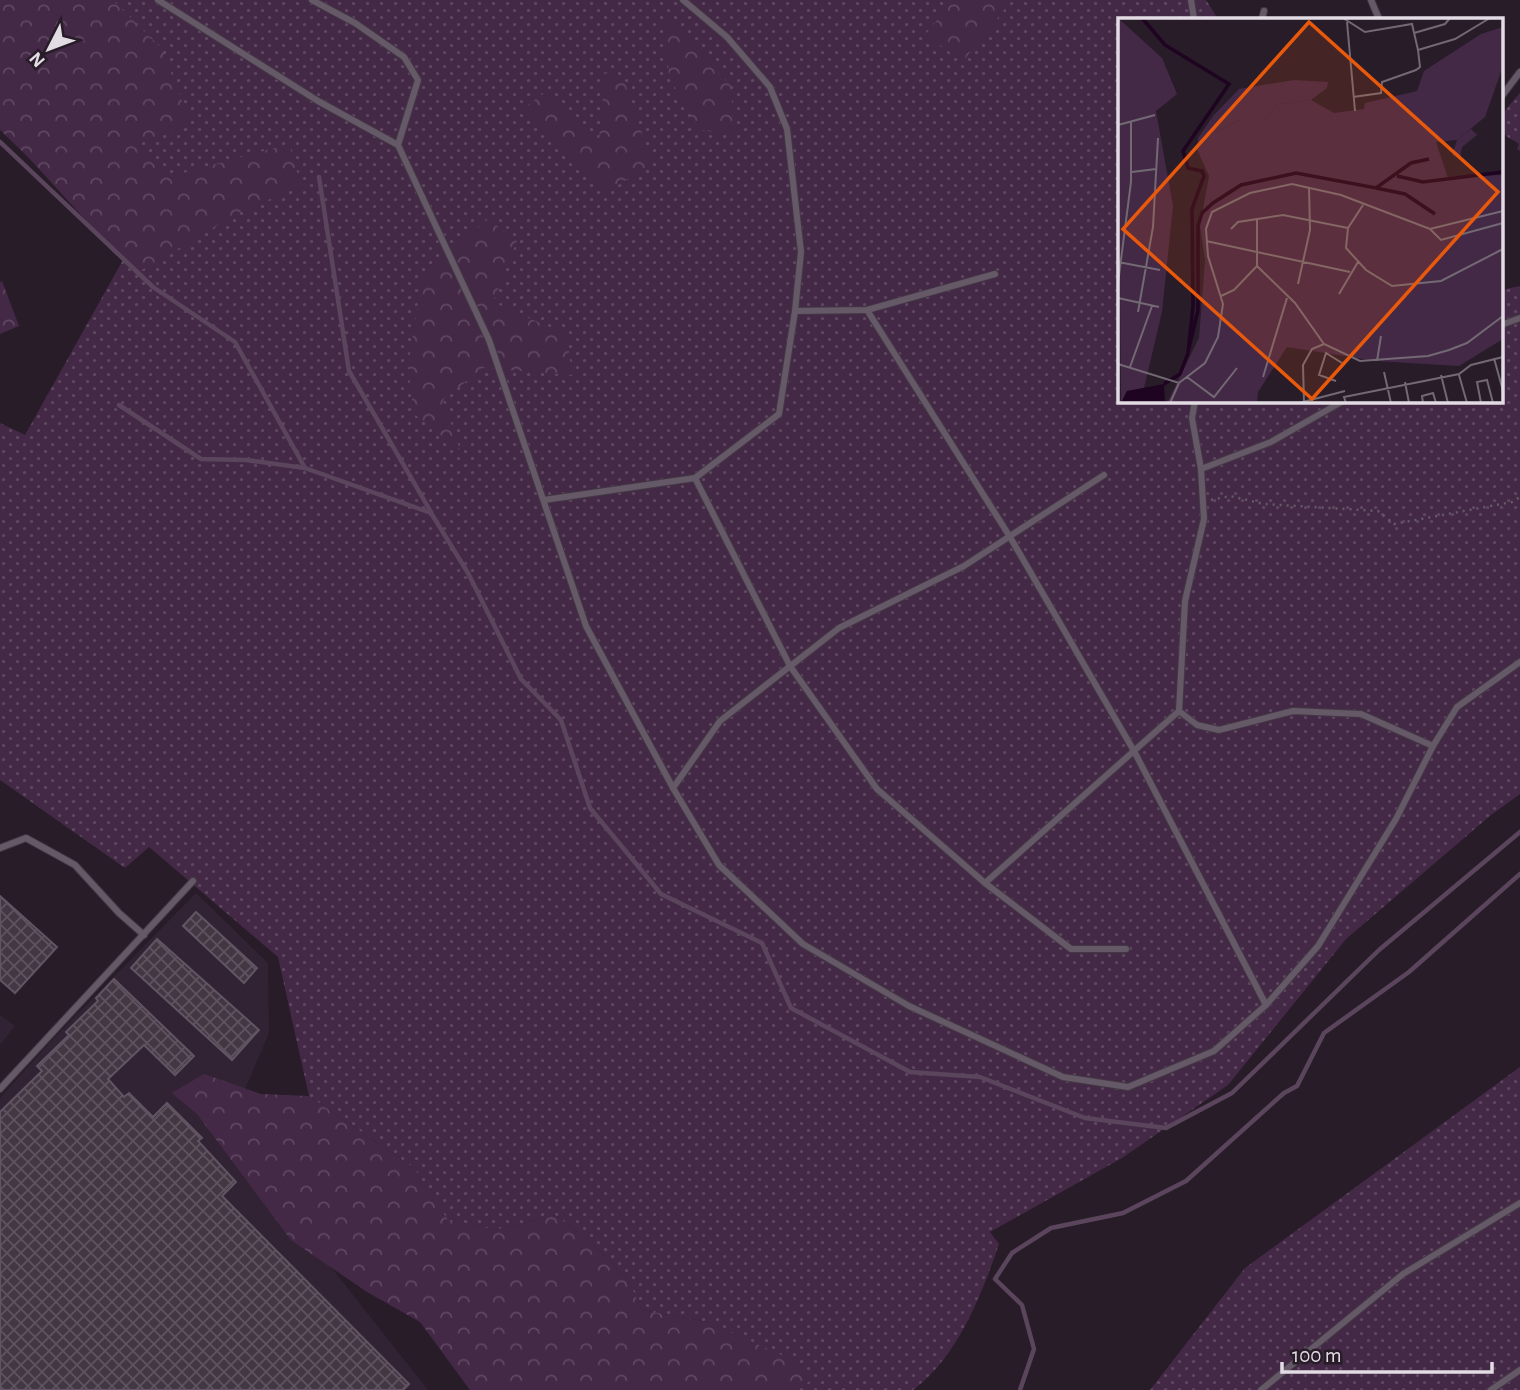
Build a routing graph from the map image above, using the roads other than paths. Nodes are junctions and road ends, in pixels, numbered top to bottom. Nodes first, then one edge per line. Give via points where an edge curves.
1 (158, 0) edge
2 (312, 0) edge
3 (682, 0) edge
4 (1191, 0) edge
5 (1371, 0) edge
6 (1264, 11) dead end
7 (1194, 18) edge
8 (1262, 18) edge
9 (1379, 18) edge
10 (1520, 72) edge
11 (1502, 96) edge
12 (398, 145) junction
13 (995, 274) dead end
14 (867, 310) junction
15 (796, 311) junction
16 (1520, 318) edge
17 (1502, 325) edge
18 (1195, 402) edge
19 (1341, 402) edge
20 (1201, 469) junction
21 (1104, 475) dead end
22 (695, 478) junction
23 (544, 500) junction
24 (1010, 537) junction
25 (1520, 662) edge
26 (790, 666) junction
27 (1179, 711) junction
28 (1433, 746) junction
29 (1134, 751) junction
30 (673, 788) junction
31 (0, 848) edge
32 (193, 881) dead end
33 (985, 883) junction
34 (144, 935) junction
35 (1126, 949) dead end
36 (1266, 1005) junction
37 (0, 1089) edge
38 (1520, 1203) edge
39 (1520, 1370) edge
40 (1261, 1390) edge
41 (1491, 1390) edge

1 - 12 lane via 306,94
2 - 12 lane via 404,57 418,80
3 - 15 lane via 727,37 770,87 788,129 801,252
4 - 7 lane
5 - 9 lane
6 - 8 lane
10 - 11 lane
12 - 23 lane via 489,340
13 - 14 lane
14 - 15 lane
14 - 24 lane
15 - 22 lane via 779,414
16 - 17 lane
18 - 20 lane via 1192,418
19 - 20 lane via 1271,442
20 - 27 lane via 1203,519 1185,601
21 - 24 lane
22 - 23 lane
22 - 26 lane
23 - 30 lane via 586,626
24 - 26 lane via 964,566 839,628
24 - 29 lane
25 - 28 lane via 1457,707
26 - 30 lane via 720,721
26 - 33 lane via 877,789
27 - 28 lane via 1197,725 1219,730 1293,711 1361,714
27 - 29 lane
28 - 36 lane via 1396,819 1318,946
29 - 33 lane
29 - 36 lane
30 - 36 lane via 719,865 803,944 909,1006 1063,1077 1128,1087 1214,1051
31 - 34 lane via 26,838 75,865
32 - 34 lane
33 - 35 lane via 1071,949
34 - 37 lane
38 - 40 lane via 1403,1274
39 - 41 lane

